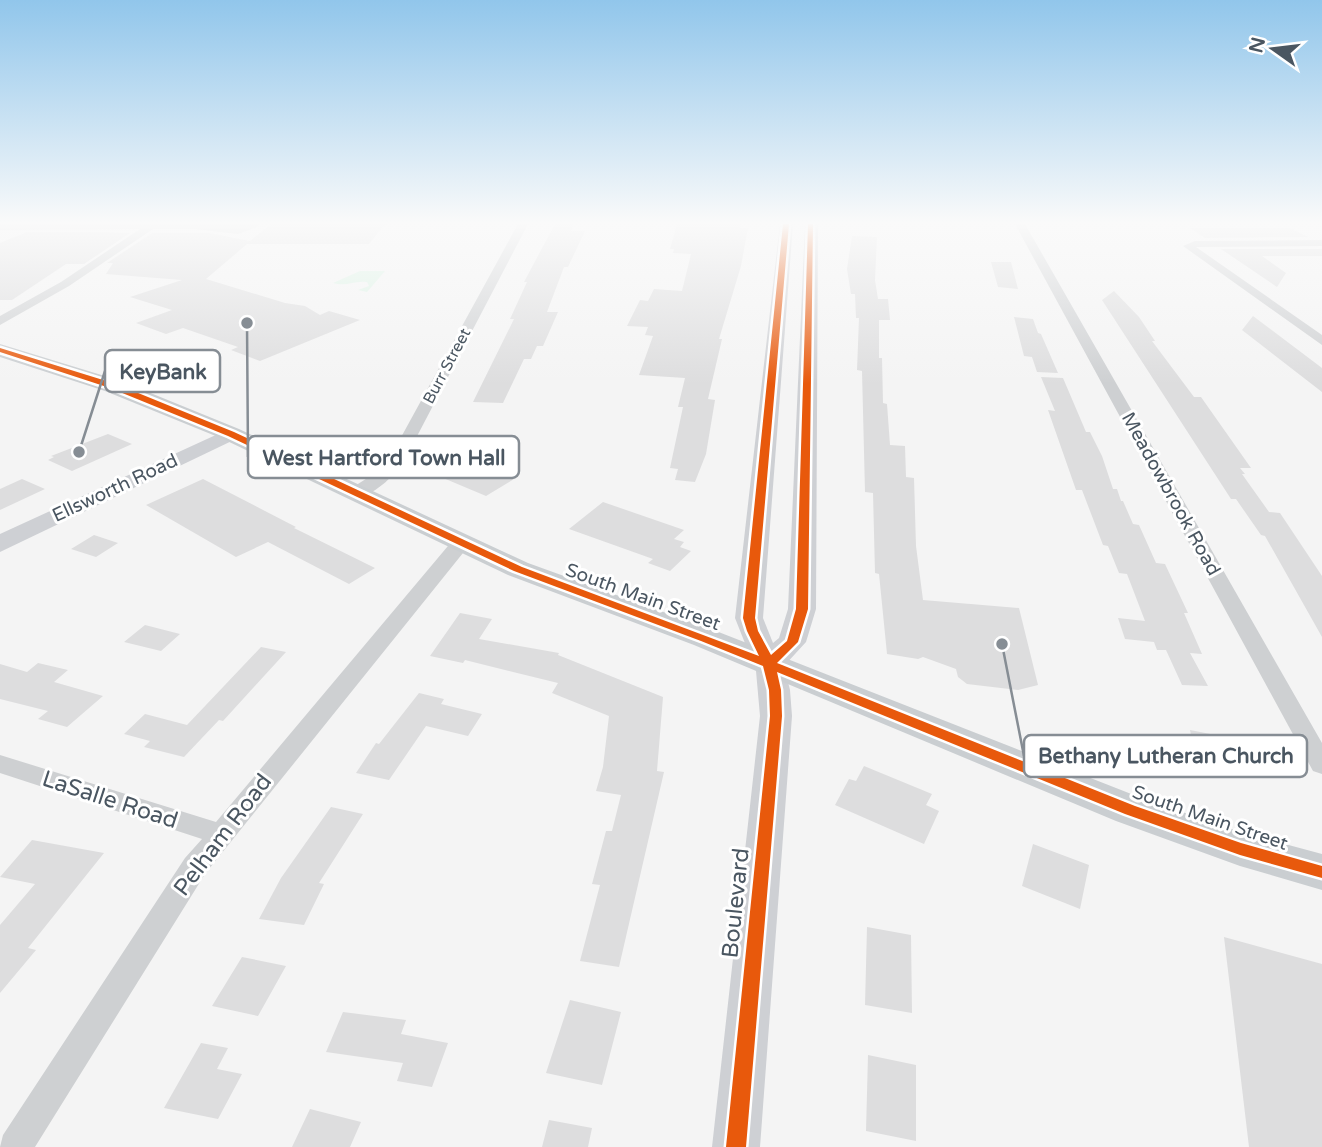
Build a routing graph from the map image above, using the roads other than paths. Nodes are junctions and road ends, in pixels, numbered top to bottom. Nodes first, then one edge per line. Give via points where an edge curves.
1 (75, 278) edge
2 (494, 278) edge
3 (781, 278) edge
4 (810, 278) edge
5 (1050, 278) edge
6 (1232, 278) edge
7 (0, 321) edge
8 (776, 327) junction
9 (809, 329) junction
10 (1322, 341) edge
11 (0, 349) edge
12 (230, 434) junction
13 (765, 444) junction
14 (806, 447) junction
15 (356, 493) junction
16 (0, 544) edge
17 (460, 544) junction
18 (769, 664) junction
19 (0, 764) edge
20 (1322, 765) edge
21 (220, 834) junction
22 (1322, 872) edge
23 (15, 1147) edge
24 (736, 1147) edge

1 - 7 street
2 - 15 street, Burr Street via 395,463
3 - 8 main road, Boulevard
4 - 9 main road
5 - 20 street, Meadowbrook Road
6 - 10 street
8 - 9 main road
8 - 13 main road, Boulevard
9 - 14 main road
11 - 12 main road, South Main Street via 113,386
12 - 15 main road, South Main Street
12 - 16 main road, Ellsworth Road
13 - 14 main road
13 - 18 main road, Boulevard via 749,618
14 - 18 main road via 802,609 792,642
15 - 17 main road, South Main Street
17 - 18 main road, South Main Street
17 - 21 street, Pelham Road
18 - 22 main road, South Main Street via 1130,810
18 - 24 main road, Boulevard via 776,716
19 - 21 street, LaSalle Road
21 - 23 street, Pelham Road

